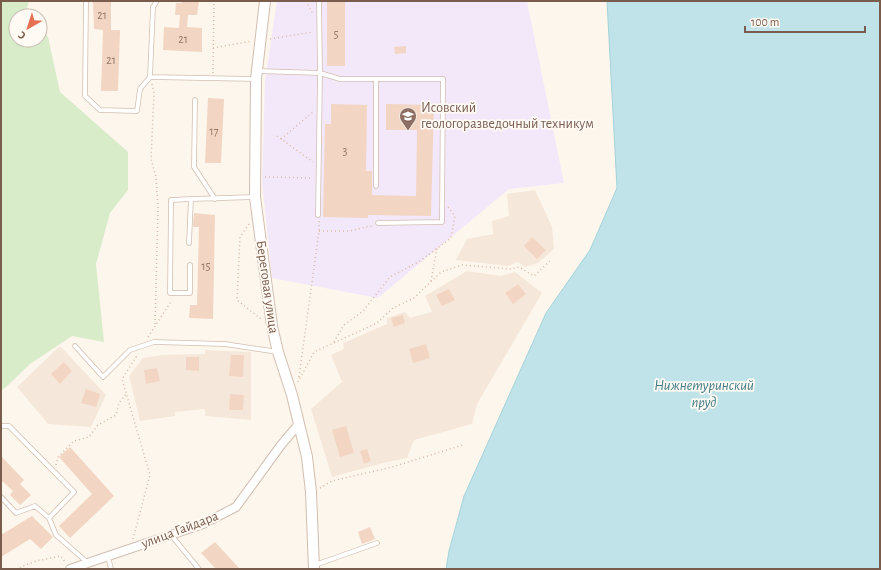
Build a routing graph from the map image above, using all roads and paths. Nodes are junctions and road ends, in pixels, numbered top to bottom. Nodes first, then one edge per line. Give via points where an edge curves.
1 (86, 1) edge
2 (157, 1) edge
3 (214, 1) edge
4 (319, 1) edge
5 (262, 2) edge
6 (320, 73) junction
7 (256, 75) junction
8 (150, 77) junction
9 (212, 78) junction
10 (376, 79) junction
11 (195, 100) dead end
12 (320, 106) junction
13 (277, 136) dead end
14 (281, 139) junction
15 (319, 167) junction
16 (376, 186) dead end
17 (255, 197) junction
18 (191, 199) junction
19 (215, 199) junction
20 (442, 200) junction
21 (318, 215) joint
22 (258, 219) junction
23 (378, 223) joint
24 (319, 231) junction
25 (189, 243) dead end
26 (437, 248) junction
27 (551, 260) dead end
28 (190, 265) dead end
29 (431, 281) junction
30 (176, 293) junction
31 (261, 319) dead end
32 (155, 327) junction
33 (333, 343) junction
34 (75, 346) dead end
35 (143, 346) junction
36 (278, 352) junction
37 (299, 379) junction
38 (126, 394) junction
39 (292, 395) junction
40 (298, 425) junction
41 (1, 426) edge
42 (463, 445) dead end
43 (54, 473) junction
44 (311, 492) junction
45 (1, 497) edge
46 (49, 518) junction
47 (170, 535) junction
48 (377, 543) dead end
49 (131, 545) dead end
50 (108, 556) junction
51 (88, 563) junction
52 (313, 567) edge
53 (70, 569) edge
54 (111, 569) edge
55 (199, 569) edge

1 - 8 lane via 85,96 100,110 137,111 140,89
2 - 8 lane via 153,7
3 - 9 path
4 - 6 lane
5 - 7 street, Береговая улица
6 - 7 lane
6 - 10 lane via 340,78
6 - 12 lane
7 - 9 lane
7 - 17 street, Береговая улица
8 - 9 lane
8 - 32 path via 154,93 151,159 156,177 158,208
10 - 16 lane
10 - 20 lane via 443,79
11 - 19 lane via 194,168
12 - 14 path
12 - 15 lane
13 - 14 path
14 - 15 path
15 - 21 lane
17 - 19 lane
17 - 22 street, Береговая улица
18 - 19 lane
18 - 25 lane
18 - 30 lane via 170,200 170,293
20 - 23 lane via 442,222
20 - 26 path via 455,216 451,238
21 - 24 path
22 - 31 path via 249,224 240,237 237,300
22 - 36 street, Береговая улица via 272,326
23 - 24 path via 350,231
24 - 37 path
26 - 29 path
26 - 33 path via 420,261 390,277 363,311 344,325
27 - 29 path via 534,276 519,267 511,269 462,265 441,272
28 - 30 lane via 190,293
29 - 33 path via 414,298 393,308 377,323
30 - 32 path
32 - 35 path
33 - 37 path via 314,352
34 - 35 lane via 103,377 130,350
35 - 36 lane via 154,342 225,344
35 - 38 path via 122,379
36 - 39 street, Береговая улица
37 - 39 path
38 - 43 path via 119,403 116,415 98,425 89,437 74,441 58,457
38 - 49 path via 150,474
39 - 40 street, Береговая улица
40 - 44 street, Береговая улица via 307,457
40 - 47 street, улица Гайдара via 236,507 203,524
41 - 43 lane via 9,426
42 - 44 path via 392,467 332,481
43 - 46 lane via 74,492
44 - 52 street, Береговая улица
45 - 46 lane via 16,513 35,506
46 - 51 lane via 56,535
47 - 50 street, улица Гайдара
47 - 55 lane
48 - 52 lane
50 - 51 street, улица Гайдара
50 - 54 lane
51 - 53 street, улица Гайдара

